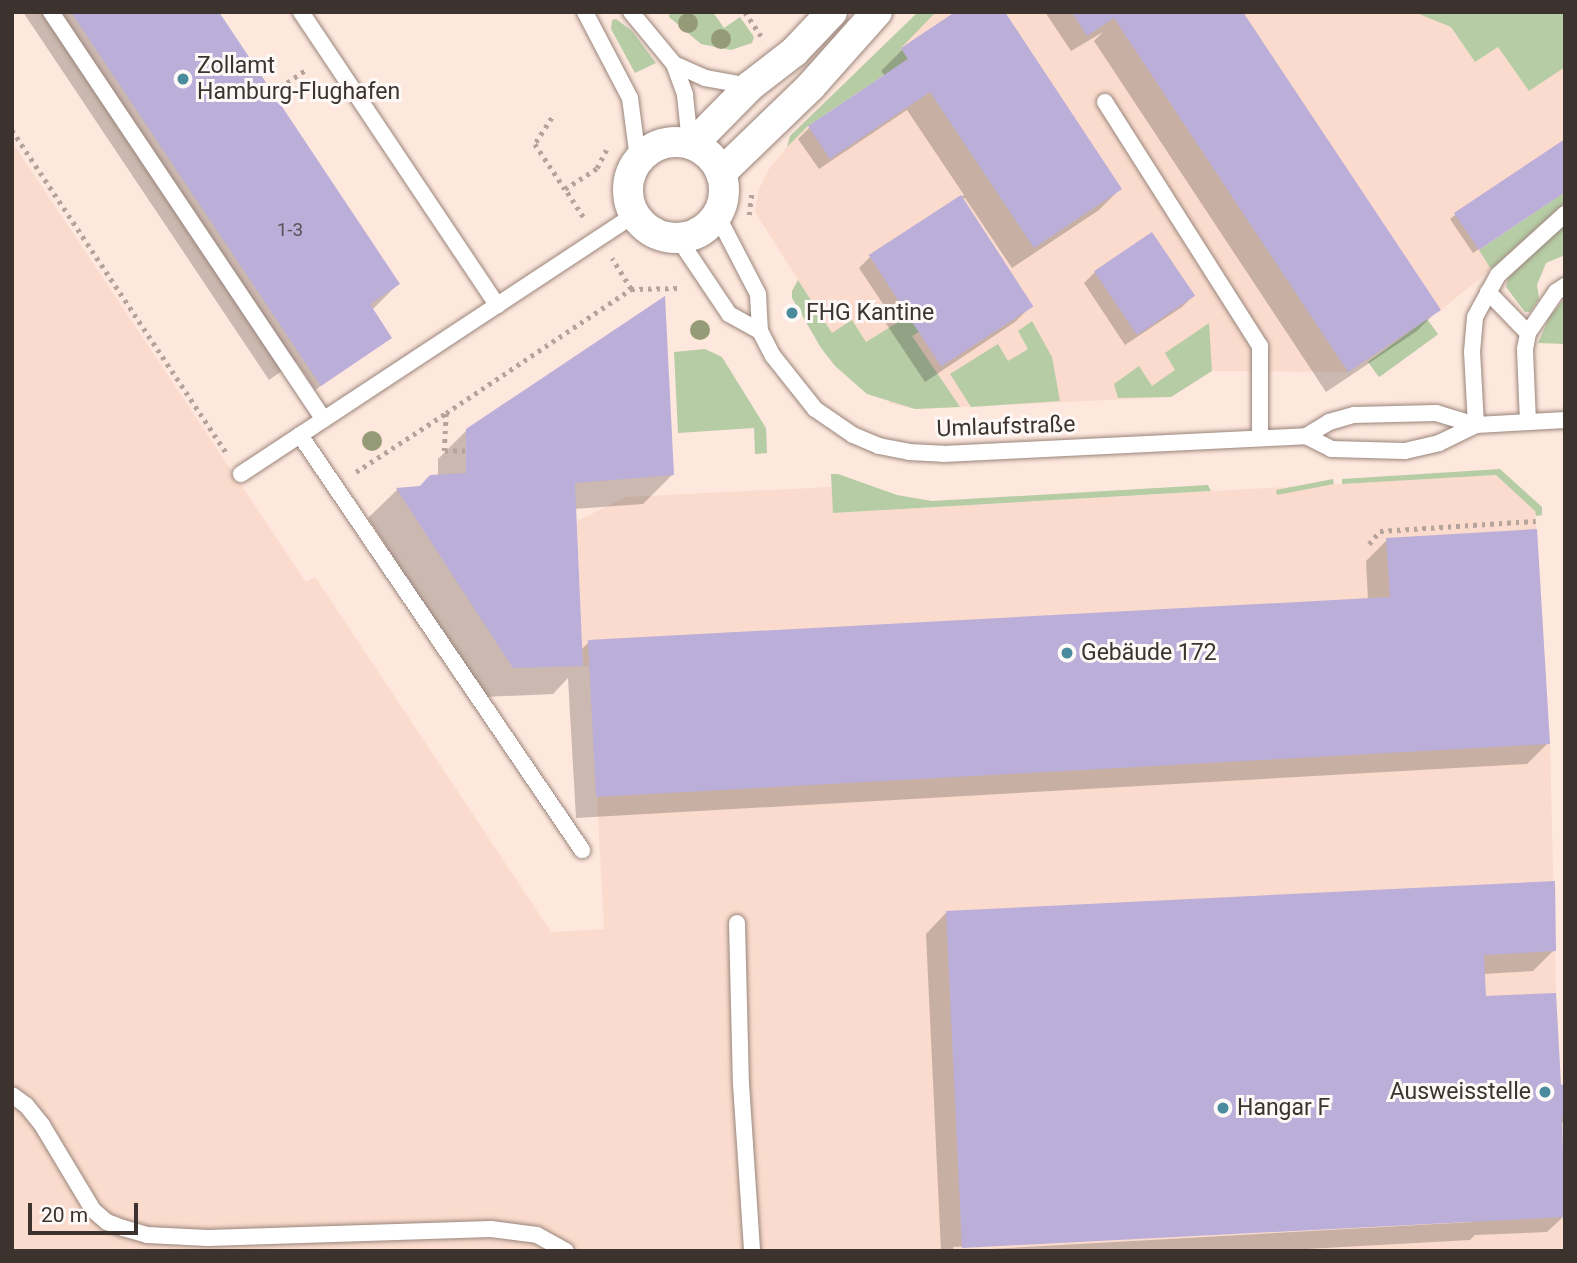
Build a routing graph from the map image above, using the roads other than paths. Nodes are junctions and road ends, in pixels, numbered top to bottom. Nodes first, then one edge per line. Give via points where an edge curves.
1 (51, 12) edge
2 (301, 12) edge
3 (585, 12) edge
4 (631, 12) edge
5 (832, 12) edge
6 (877, 12) edge
7 (674, 64) junction
8 (750, 86) junction
9 (1105, 102) dead end
10 (692, 144) junction
11 (638, 159) junction
12 (721, 173) junction
13 (1565, 214) edge
14 (634, 215) junction
15 (717, 215) junction
16 (678, 238) junction
17 (1565, 286) edge
18 (1488, 292) junction
19 (497, 304) junction
20 (760, 331) junction
21 (1528, 333) junction
22 (310, 369) dead end
23 (295, 379) junction
24 (323, 419) junction
25 (1565, 420) edge
26 (1528, 422) junction
27 (1476, 425) junction
28 (300, 435) junction
29 (1306, 436) junction
30 (1260, 438) junction
31 (241, 474) road end
32 (582, 850) dead end
33 (737, 923) dead end
34 (12, 1095) edge
35 (566, 1251) edge
36 (752, 1251) edge

1 - 23 lane
2 - 19 lane
3 - 11 lane via 630,99
4 - 7 lane
5 - 8 street via 794,52
6 - 12 street via 811,86
7 - 8 lane via 705,78
7 - 10 lane via 685,95
8 - 10 street
9 - 30 lane via 1261,346
10 - 11 street via 663,143
10 - 12 street via 715,160
11 - 14 street via 627,196
12 - 15 street via 724,187
13 - 18 lane via 1498,275
14 - 16 street via 660,236
14 - 19 lane
15 - 16 street via 700,231
15 - 20 lane, Umlaufstraße via 758,294
16 - 20 lane, Umlaufstraße via 729,314
17 - 21 lane
18 - 21 lane
18 - 27 lane via 1475,317
19 - 24 lane
20 - 30 lane, Umlaufstraße via 815,409 879,446 943,454
21 - 26 lane
22 - 23 lane
23 - 24 lane
24 - 28 lane
25 - 26 lane, Umlaufstraße
26 - 27 lane, Umlaufstraße
27 - 29 lane, Umlaufstraße via 1436,413 1354,415 1329,422
27 - 29 lane, Umlaufstraße via 1439,443 1405,451 1331,449
28 - 31 lane
28 - 32 lane
29 - 30 lane, Umlaufstraße
33 - 36 lane
34 - 35 lane via 42,1125 93,1210 123,1228 156,1236 208,1238 491,1228 537,1235

